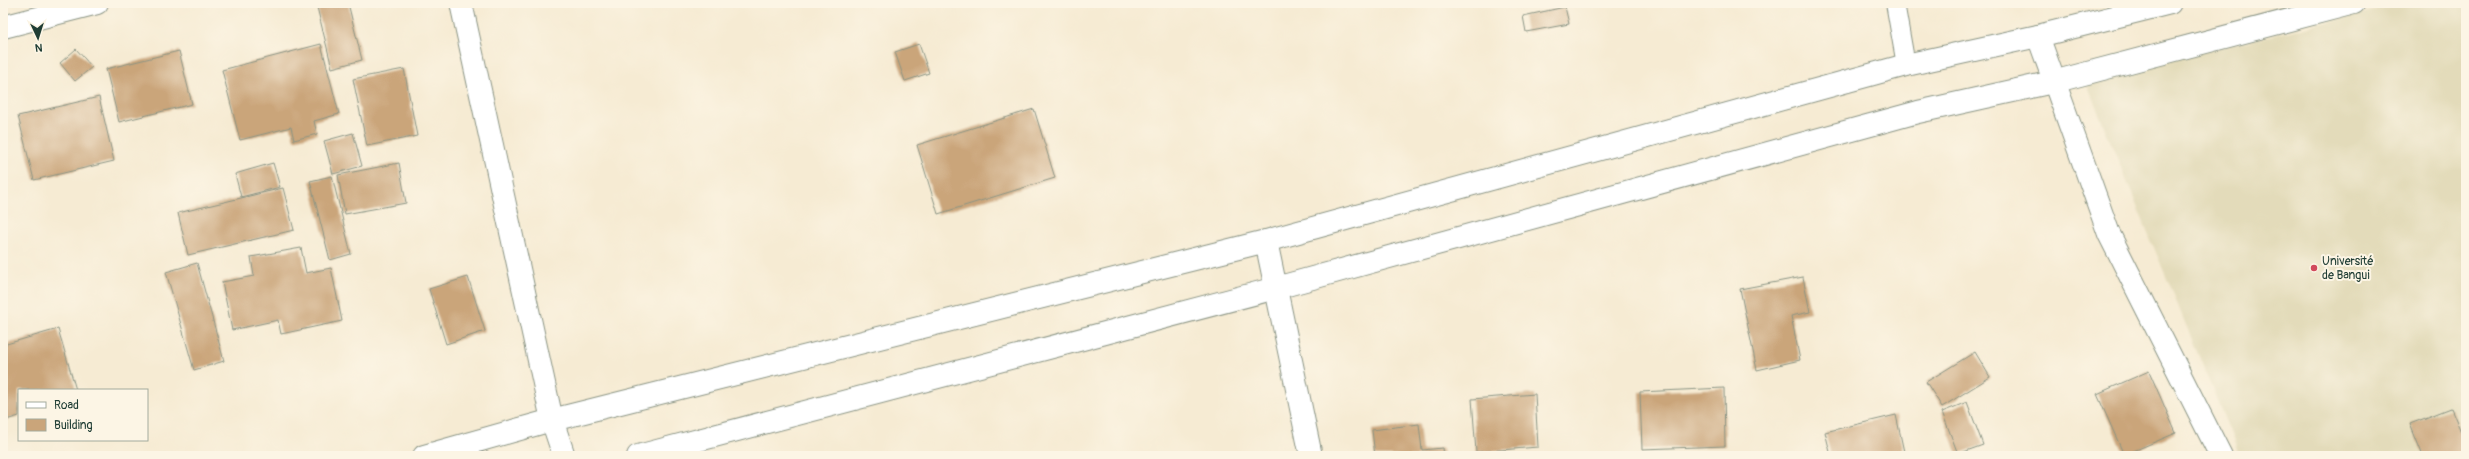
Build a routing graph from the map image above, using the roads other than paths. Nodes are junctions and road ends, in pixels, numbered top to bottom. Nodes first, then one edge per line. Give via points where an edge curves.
1 (97, 3) edge
2 (461, 3) edge
3 (1895, 3) edge
4 (2170, 3) edge
5 (2354, 3) edge
6 (3, 27) edge
7 (2038, 36) junction
8 (1906, 65) junction
9 (2053, 82) junction
10 (1266, 241) junction
11 (1276, 288) junction
12 (552, 420) junction
13 (424, 456) edge
14 (564, 456) edge
15 (638, 456) edge
16 (1310, 456) edge
17 (2221, 456) edge

1 - 6 street
2 - 12 street
3 - 8 lane
4 - 7 street
5 - 9 street
7 - 8 street
7 - 9 street
8 - 10 street
9 - 11 street via 1918,112
9 - 17 street via 2109,234
10 - 11 street
10 - 12 street
11 - 15 street
11 - 16 street
12 - 13 street
12 - 14 street

